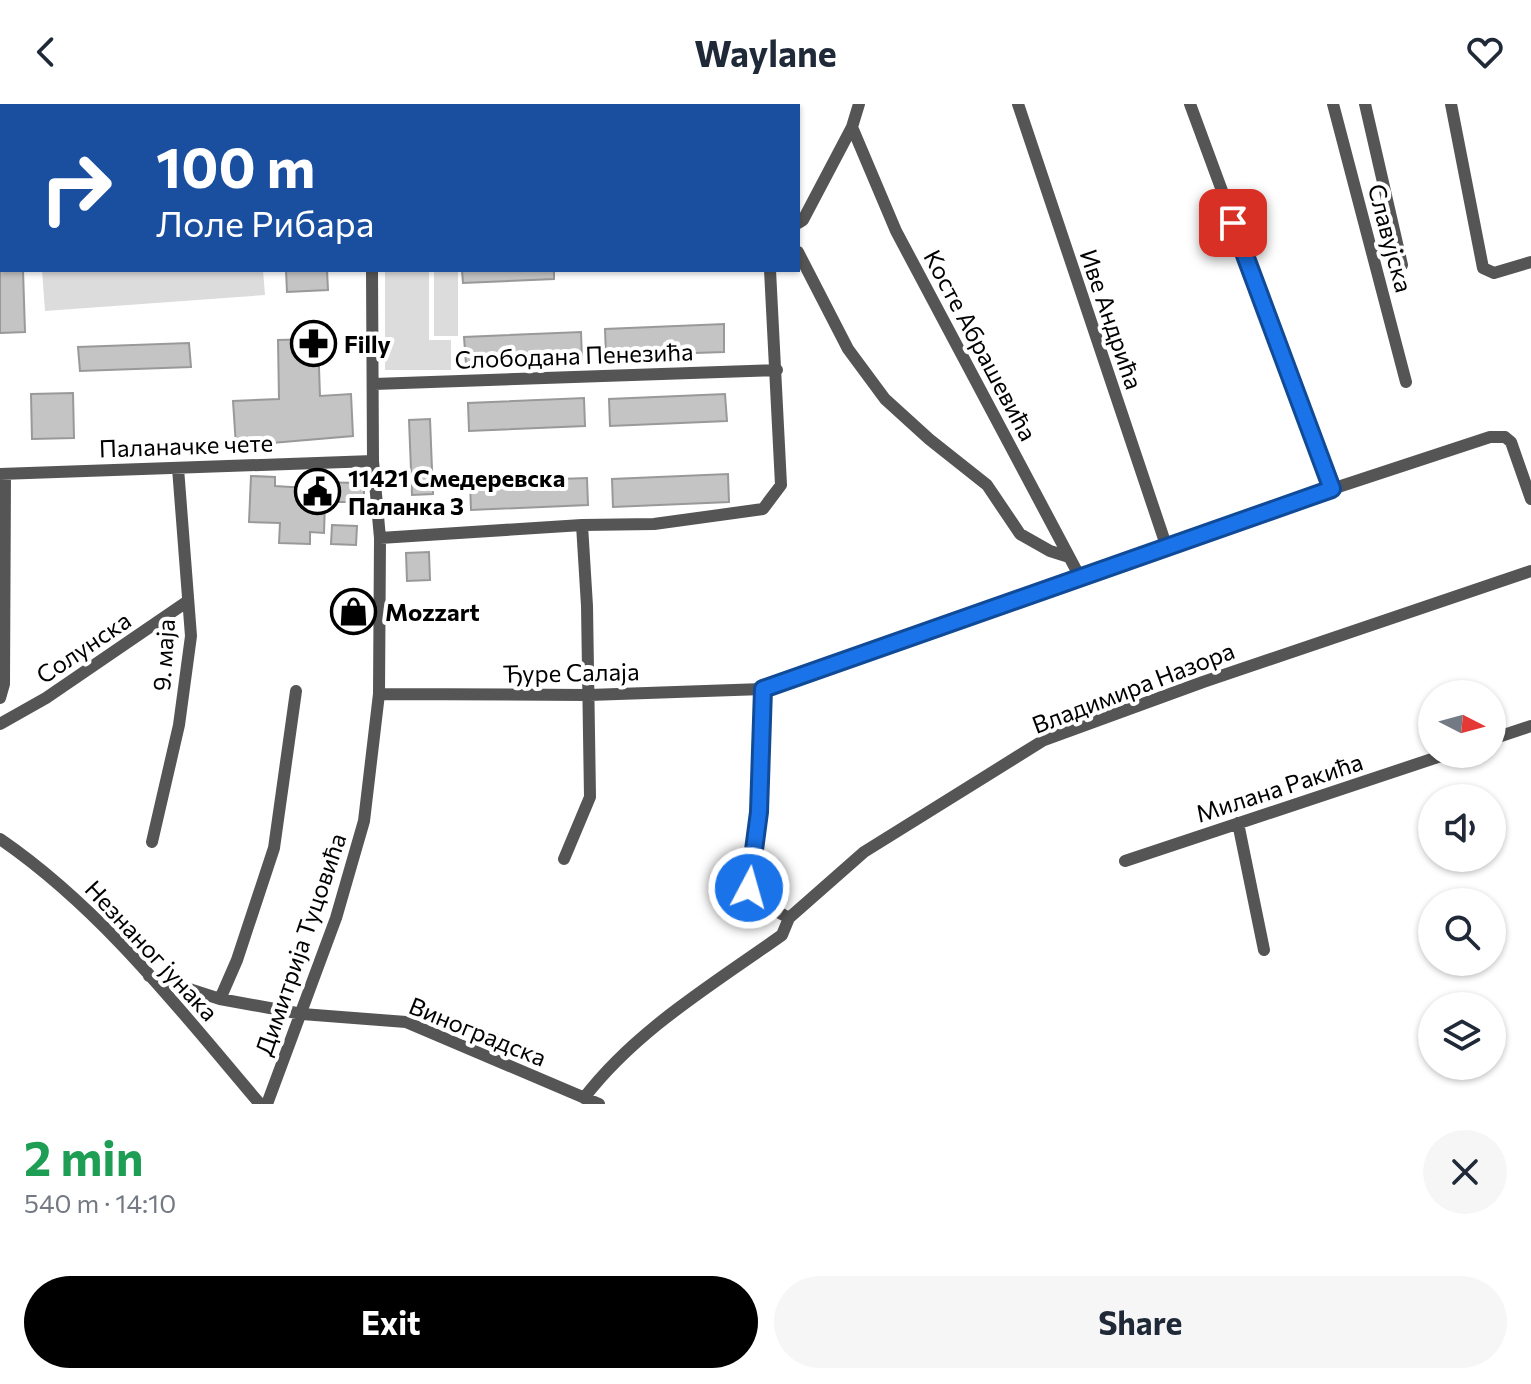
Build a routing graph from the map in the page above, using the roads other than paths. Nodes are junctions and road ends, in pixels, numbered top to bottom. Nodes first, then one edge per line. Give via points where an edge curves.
1 (859, 104) edge
2 (1018, 104) edge
3 (1190, 104) edge
4 (1333, 104) edge
5 (1365, 104) edge
6 (1451, 104) edge
7 (852, 127) junction
8 (800, 222) edge
9 (800, 256) edge
10 (1531, 262) edge
11 (1402, 265) dead end
12 (372, 272) edge
13 (770, 272) edge
14 (777, 370) junction
15 (1406, 382) dead end
16 (374, 384) junction
17 (373, 461) junction
18 (178, 468) junction
19 (3, 474) edge
20 (1332, 489) junction
21 (1531, 499) edge
22 (582, 525) junction
23 (380, 538) junction
24 (1167, 548) junction
25 (1069, 557) junction
26 (1531, 571) edge
27 (1081, 579) junction
28 (188, 601) junction
29 (763, 689) junction
30 (296, 691) dead end
31 (379, 694) junction
32 (589, 695) junction
33 (0, 698) edge
34 (0, 724) edge
35 (1531, 726) edge
36 (1506, 734) edge
37 (1418, 764) edge
38 (1238, 823) junction
39 (0, 839) edge
40 (152, 842) dead end
41 (564, 859) dead end
42 (1125, 861) dead end
43 (789, 918) junction
44 (1264, 950) dead end
45 (149, 976) junction
46 (220, 999) junction
47 (302, 1014) junction
48 (584, 1098) junction
49 (260, 1104) edge
50 (267, 1104) edge
51 (599, 1104) edge

1 - 7 street
2 - 24 street, Иве Андрића
3 - 20 street
4 - 15 street, Славујска
5 - 11 street
6 - 10 street via 1483,268 1494,273
7 - 8 street
7 - 25 street, Косте Абрашевића via 896,231
9 - 25 street via 848,349 885,399 987,485 1020,534
12 - 16 street, Димитрија Туцовића
13 - 14 street
14 - 16 street, Слободана Пенезића
14 - 22 street via 781,485 763,509 654,524
16 - 17 street, Димитрија Туцовића
17 - 18 street, Паланачке чете
17 - 23 street, Димитрија Туцовића
18 - 19 street, Паланачке чете
18 - 28 street, 9. маја
19 - 33 street, Солунска
20 - 21 street, Ђуре Салаја via 1490,437 1505,437 1517,455
20 - 24 street, Ђуре Салаја
22 - 23 street
22 - 32 street
23 - 31 street, Димитрија Туцовића
24 - 27 street, Ђуре Салаја
25 - 27 street, Косте Абрашевића
26 - 43 street, Владимира Назора via 1044,740 864,852
27 - 29 street, Ђуре Салаја
28 - 34 street, Солунска
28 - 40 street, 9. маја via 191,636 185,684
29 - 32 street, Ђуре Салаја
29 - 43 street via 759,812 749,888
30 - 46 street via 274,848
31 - 32 street, Ђуре Салаја
31 - 47 street, Димитрија Туцовића via 364,821
32 - 41 street via 590,797
35 - 36 street
37 - 38 street, Милана Ракића
38 - 42 street, Милана Ракића
38 - 44 street
39 - 45 street, Незнаног јунака via 48,871
43 - 48 street, Владимира Назора via 782,935 655,1025 607,1067
45 - 46 street, Виноградска
45 - 49 street, Незнаног јунака
46 - 47 street, Виноградска
47 - 48 street, Виноградска via 406,1022
47 - 50 street, Димитрија Туцовића
48 - 51 street, Виноградска

